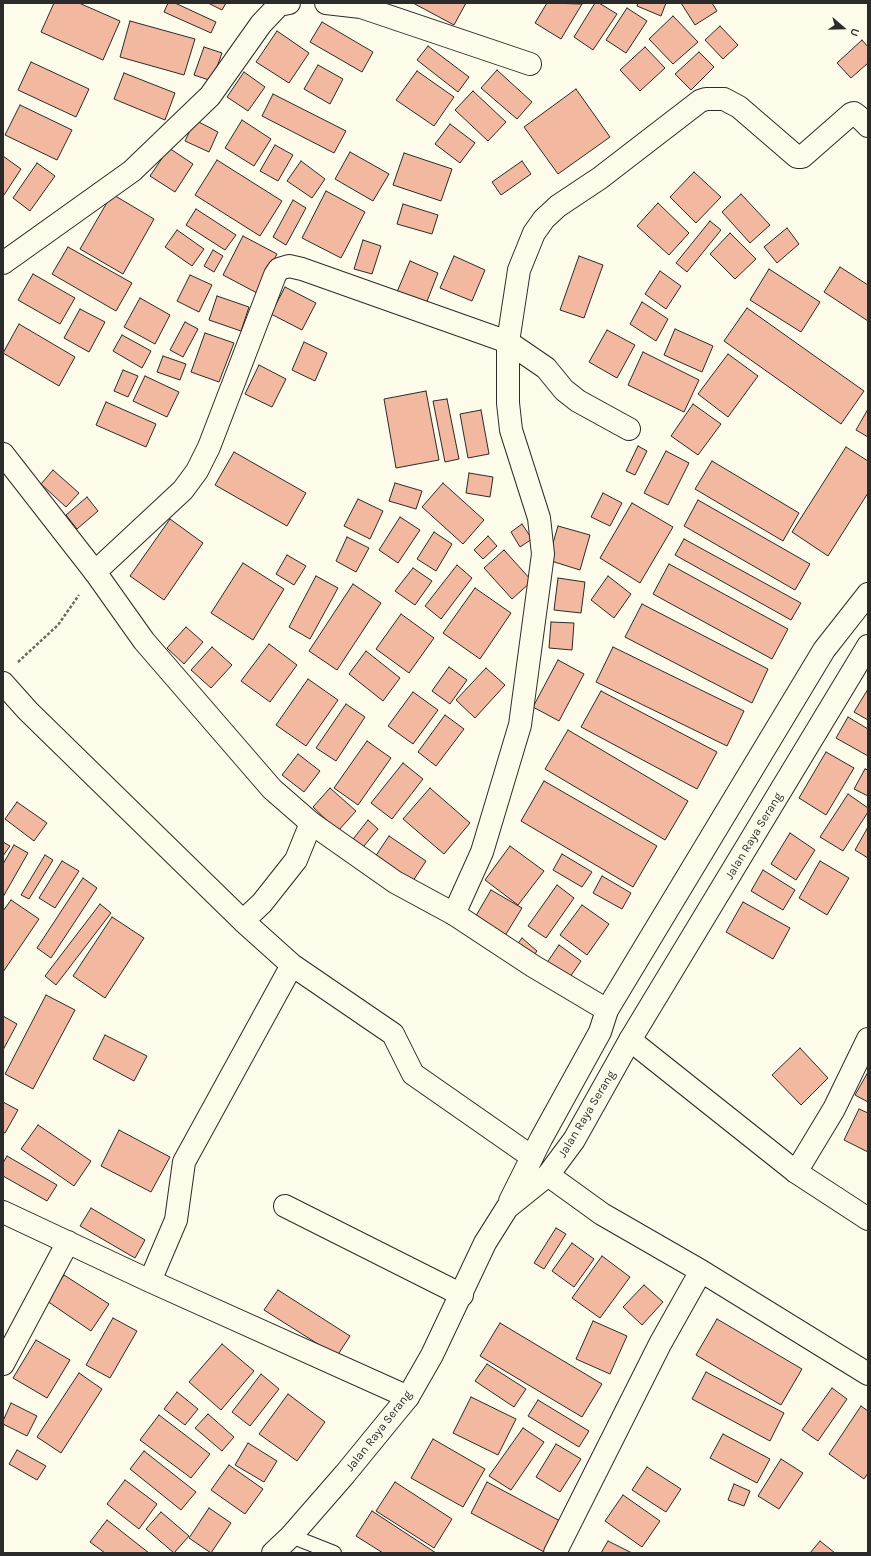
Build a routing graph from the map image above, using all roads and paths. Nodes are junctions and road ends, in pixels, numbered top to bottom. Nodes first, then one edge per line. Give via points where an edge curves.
1 (289, 3) edge
2 (326, 3) edge
3 (530, 64) dead end
4 (868, 126) edge
5 (3, 263) edge
6 (508, 342) junction
7 (630, 429) dead end
8 (3, 454) edge
9 (95, 572) junction
10 (868, 594) edge
11 (868, 646) edge
12 (19, 661) dead end
13 (3, 683) edge
14 (311, 823) junction
15 (454, 914) junction
16 (243, 921) junction
17 (292, 965) junction
18 (607, 1010) junction
19 (868, 1039) edge
20 (627, 1047) junction
21 (536, 1148) junction
22 (796, 1172) junction
23 (548, 1175) junction
24 (285, 1206) dead end
25 (506, 1208) junction
26 (3, 1212) edge
27 (868, 1219) edge
28 (68, 1242) junction
29 (701, 1271) junction
30 (150, 1281) junction
31 (462, 1295) junction
32 (3, 1364) edge
33 (868, 1374) edge
34 (408, 1396) junction
35 (291, 1536) junction
36 (273, 1553) edge
37 (334, 1553) edge
38 (555, 1553) edge

1 - 5 main road via 279,5 261,24 210,96 132,171
2 - 3 main road via 361,7
4 - 6 main road via 854,113 851,114 802,157 797,157 739,106 715,98 700,101 544,219 534,233 519,270
6 - 7 main road via 546,368 564,390 578,401
6 - 9 main road via 331,278 293,266 279,269 211,441 196,471 183,490
6 - 15 main road via 508,403 511,430 539,518 543,554 520,725 482,852
8 - 9 main road
9 - 12 path via 58,625
9 - 14 main road via 144,641 272,789
10 - 18 main road via 824,650
11 - 20 main road, Jalan Raya Serang
13 - 16 main road via 34,717
14 - 15 main road via 395,882
14 - 16 main road via 296,860 262,903
15 - 18 main road via 533,966
16 - 17 main road
17 - 21 main road via 393,1034 413,1074
17 - 30 main road via 184,1162 176,1220
18 - 21 main road via 600,1032
19 - 22 main road via 834,1109
20 - 22 main road
20 - 23 main road, Jalan Raya Serang via 564,1154
21 - 25 main road
22 - 27 main road
23 - 25 main road, Jalan Raya Serang
23 - 29 main road via 602,1214
24 - 31 main road
25 - 31 main road, Jalan Raya Serang via 485,1243
26 - 28 main road
28 - 30 main road
28 - 32 main road
29 - 33 main road
29 - 38 main road via 660,1344
30 - 34 main road
31 - 34 main road, Jalan Raya Serang
34 - 35 main road, Jalan Raya Serang
35 - 36 main road, Jalan Raya Serang
35 - 37 lane

